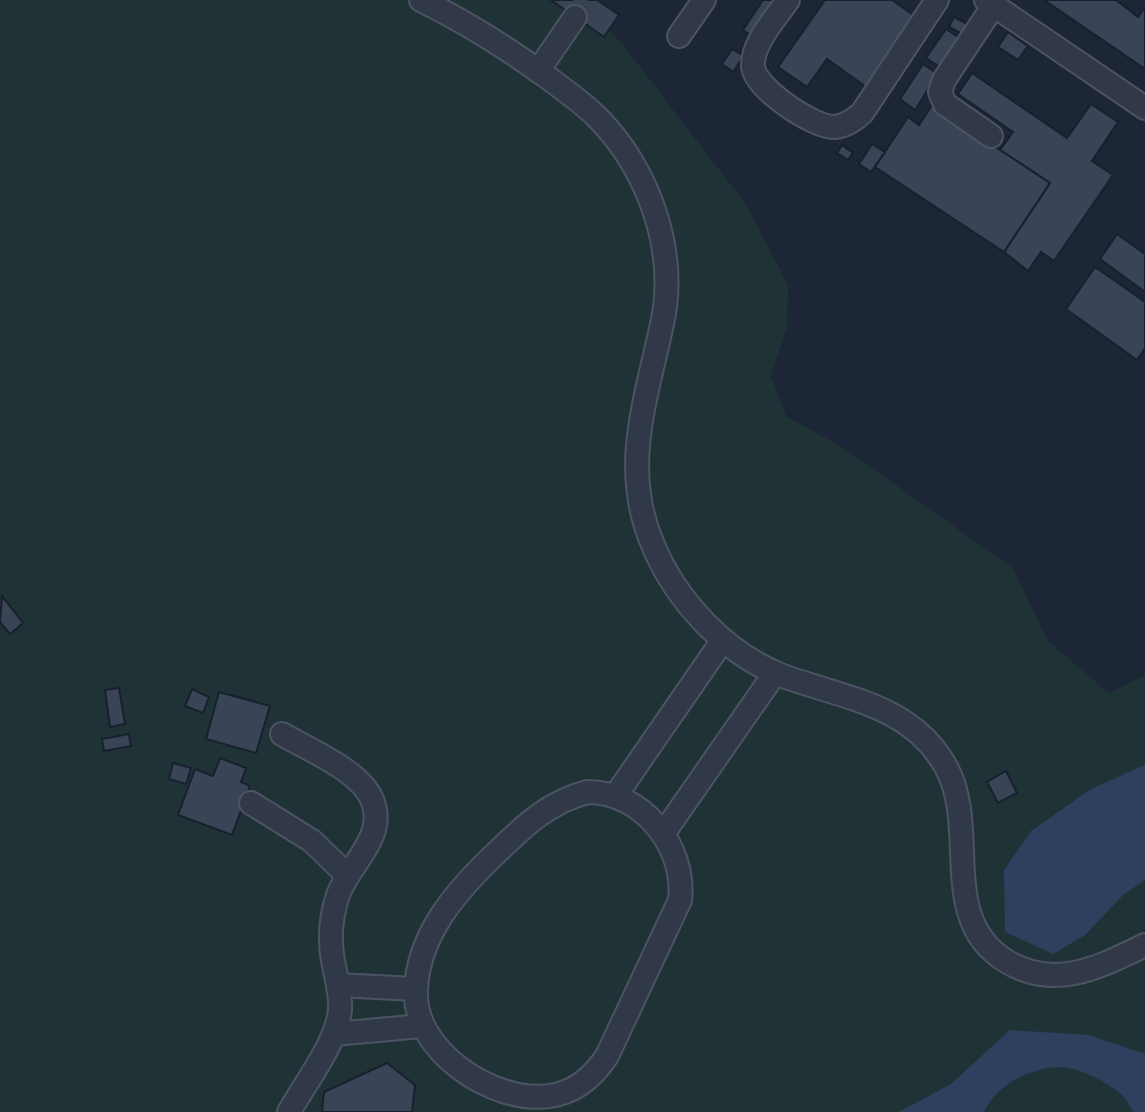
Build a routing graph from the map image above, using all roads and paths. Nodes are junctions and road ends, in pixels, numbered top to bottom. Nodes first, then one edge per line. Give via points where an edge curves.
1 (421, 0) edge
2 (704, 0) edge
3 (788, 0) edge
4 (928, 3) edge
5 (990, 3) edge
6 (575, 17) tunnel mouth
7 (679, 36) dead end
8 (538, 71) junction
9 (1145, 108) edge
10 (991, 136) dead end
11 (723, 640) junction
12 (775, 673) junction
13 (282, 734) dead end
14 (616, 795) junction
15 (251, 803) dead end
16 (663, 834) junction
17 (347, 875) junction
18 (1145, 945) edge
19 (338, 985) junction
20 (415, 989) junction
21 (422, 1026) junction
22 (334, 1034) junction
23 (289, 1112) edge

1 - 8 street via 502,44
2 - 7 street
3 - 4 street via 757,46 754,72 764,87 826,127 846,125 862,113
5 - 9 street
5 - 10 street via 940,92 945,104
6 - 8 street
8 - 11 street via 612,133 639,175 658,222 666,297 638,428 640,499 663,566 690,606
11 - 12 street
11 - 14 street
12 - 16 street
12 - 18 street via 882,708 935,750 956,789 961,811 969,913 976,931 1003,960 1057,977 1096,969
13 - 17 street via 350,774 369,793 373,833
14 - 16 street
14 - 20 street via 588,792 551,807 461,887 431,933
15 - 17 street via 312,841
16 - 21 street via 677,858 680,900 597,1071 551,1096 502,1090 464,1072
17 - 19 street via 331,936
19 - 20 street
19 - 22 street via 340,1010
20 - 21 street
21 - 22 street
22 - 23 street

